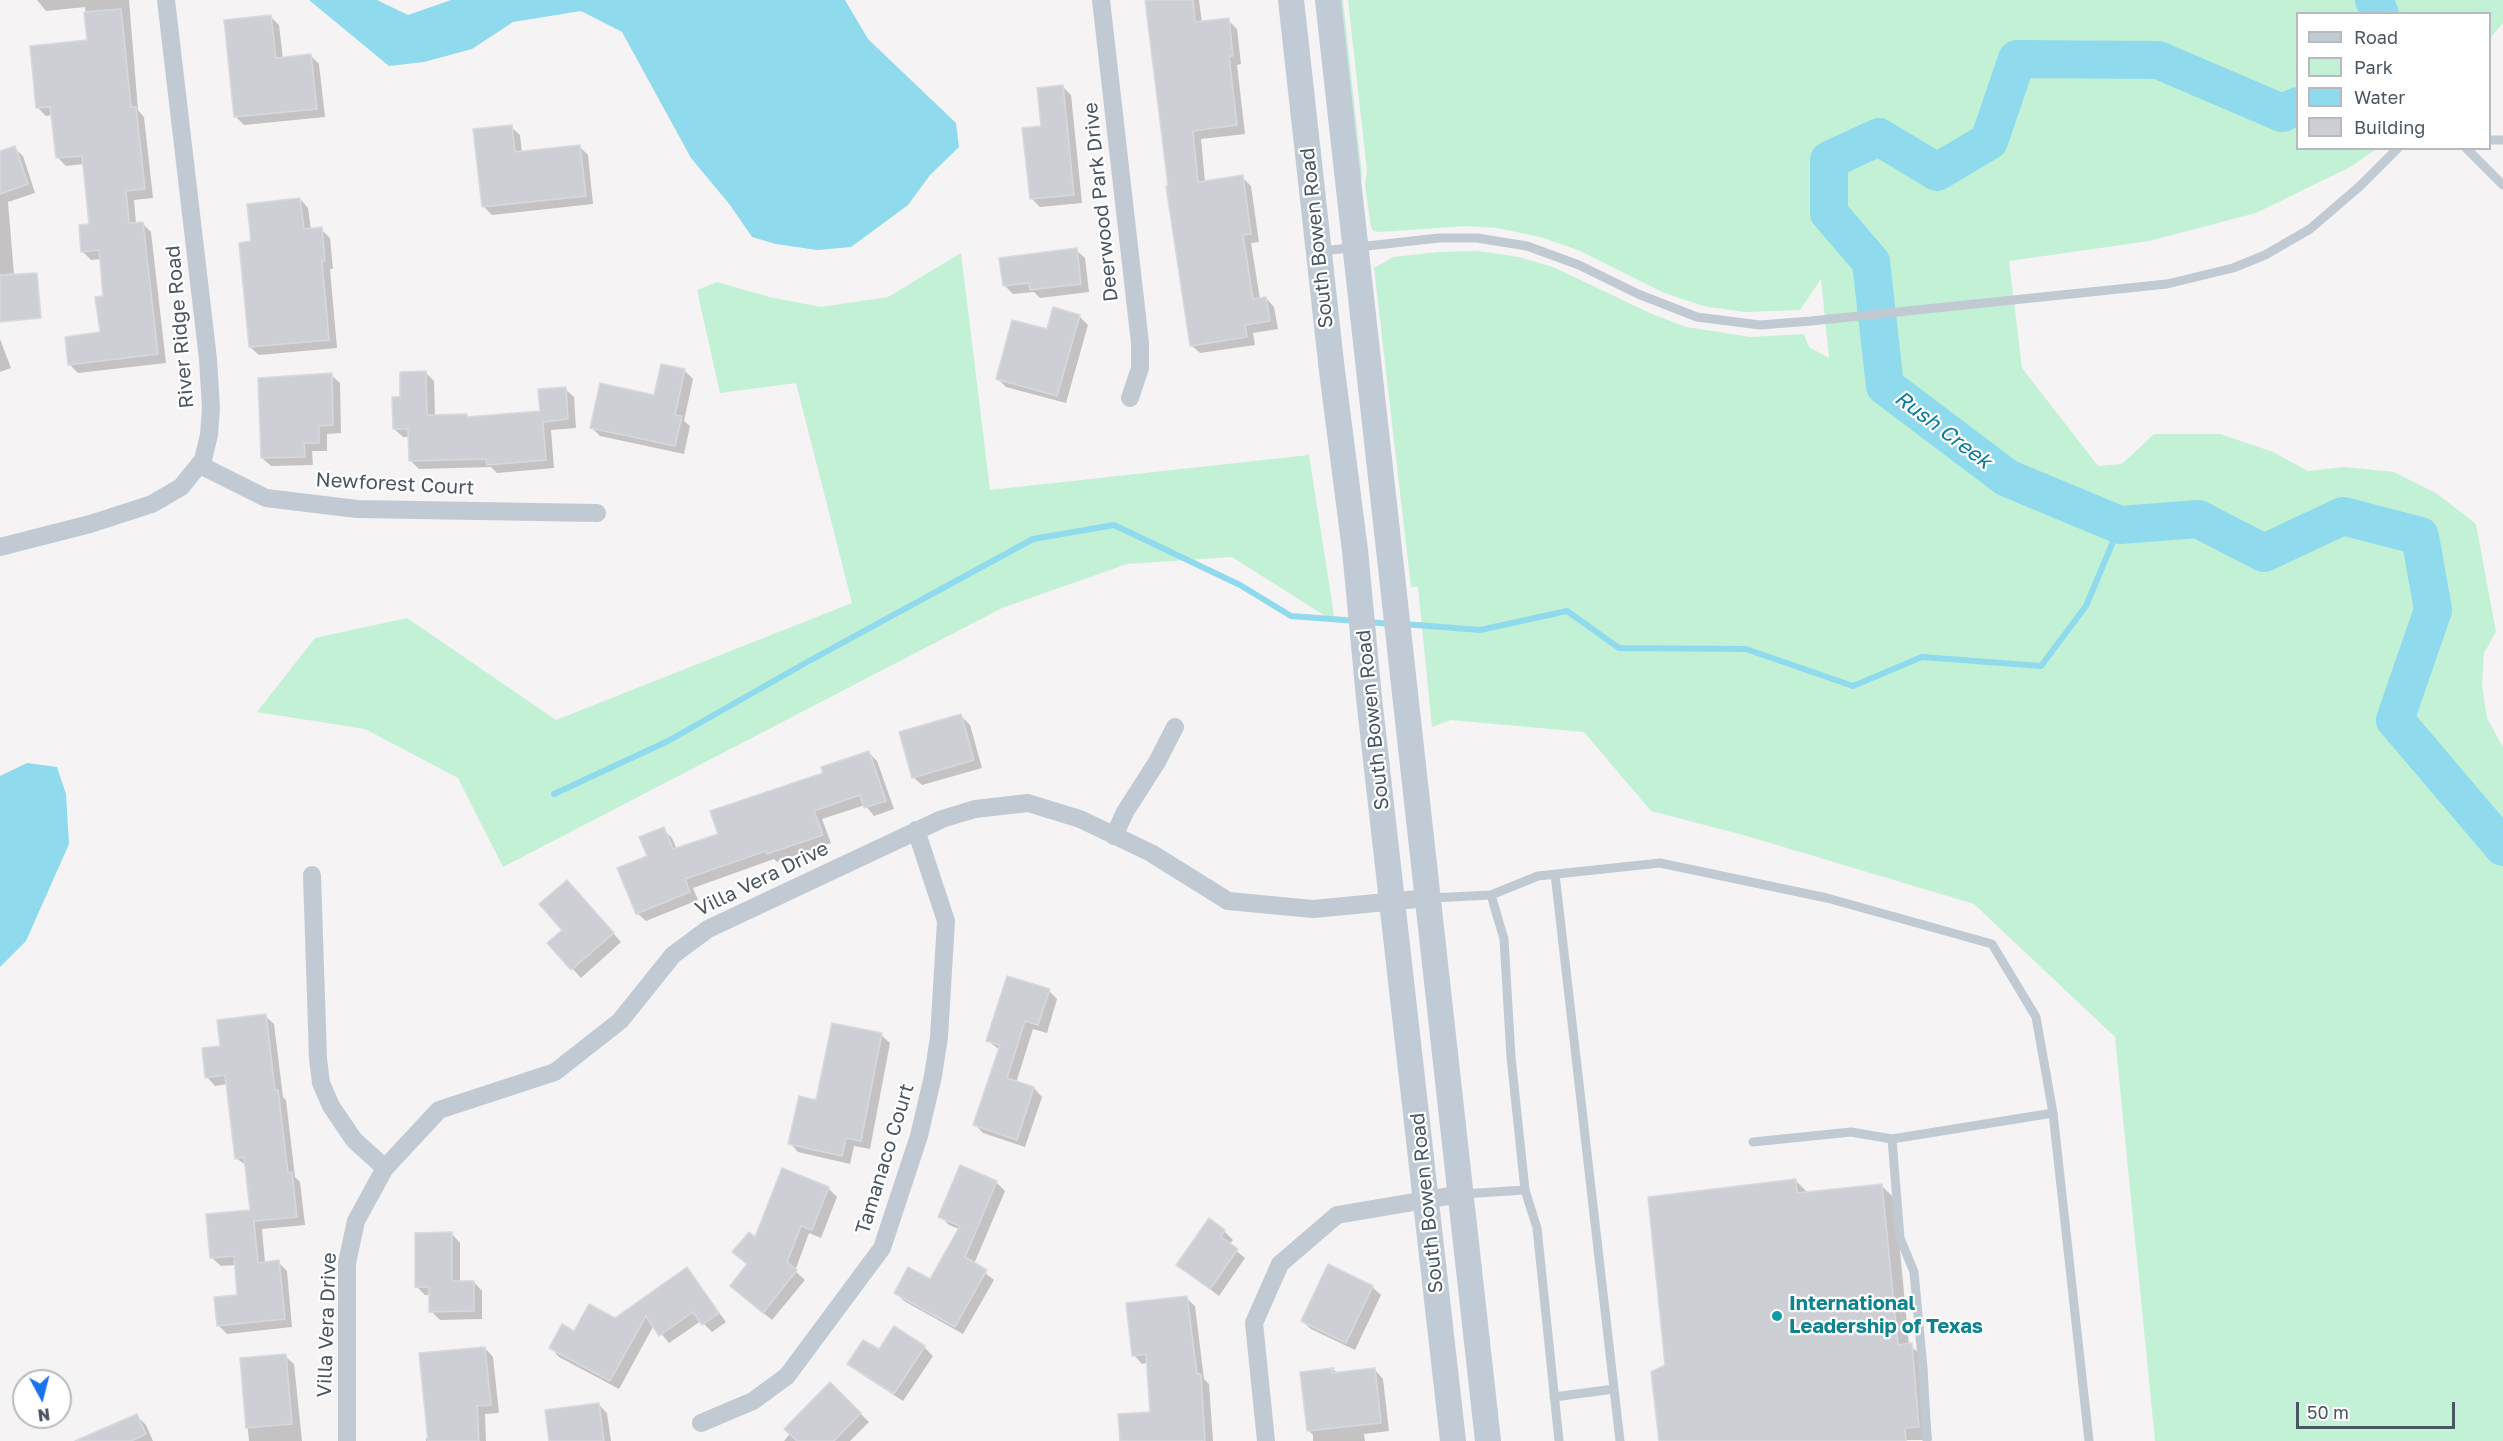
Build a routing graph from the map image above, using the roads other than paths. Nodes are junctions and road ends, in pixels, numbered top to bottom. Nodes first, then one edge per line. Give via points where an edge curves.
1 (166, 0) edge
2 (1101, 0) edge
3 (1291, 0) edge
4 (1328, 0) edge
5 (2396, 150) edge
6 (2468, 150) edge
7 (2503, 185) edge
8 (1354, 248) junction
9 (1319, 251) junction
10 (1130, 398) dead end
11 (200, 465) junction
12 (597, 513) dead end
13 (0, 546) edge
14 (1175, 728) dead end
15 (916, 830) junction
16 (1114, 836) junction
17 (1555, 874) junction
18 (312, 875) dead end
19 (1491, 895) junction
20 (1428, 898) junction
21 (1393, 902) junction
22 (2053, 1113) junction
23 (1892, 1139) junction
24 (1753, 1142) dead end
25 (385, 1168) junction
26 (1525, 1190) junction
27 (1461, 1194) junction
28 (1426, 1198) junction
29 (1614, 1389) junction
30 (1554, 1397) junction
31 (701, 1423) dead end
32 (346, 1441) edge
33 (1266, 1441) edge
34 (1454, 1441) edge
35 (1488, 1441) edge
36 (1559, 1441) edge
37 (1620, 1441) edge
38 (1927, 1441) edge
39 (2089, 1441) edge

1 - 11 street, River Ridge Road via 208,358 209,435
2 - 10 street, Deerwood Park Drive via 1140,343 1140,368
3 - 9 main road, South Bowen Road
4 - 8 main road, South Bowen Road
5 - 8 lane via 2310,229 2233,268 2167,284 1811,321 1760,325 1697,317 1527,246 1477,238 1439,238
6 - 7 lane
8 - 9 lane
8 - 20 main road, South Bowen Road
9 - 21 main road, South Bowen Road
11 - 12 street, Newforest Court via 266,498 357,509
11 - 13 street, River Ridge Road via 181,487 152,504
14 - 16 street
15 - 16 street, Villa Vera Drive via 975,809 1028,803 1080,819
15 - 25 street, Villa Vera Drive via 708,929 673,955 620,1021 555,1072 439,1110
15 - 31 street, Tamanaco Court via 946,921 939,1037 919,1136 882,1248 787,1376 753,1401
16 - 21 street, Villa Vera Drive via 1151,853 1228,901 1313,909
17 - 19 lane via 1538,876
17 - 22 lane via 1660,863 1827,898 1992,944 2036,1017
17 - 29 lane
18 - 25 street via 321,1083 330,1106 354,1140
19 - 20 lane
19 - 26 lane via 1504,939 1510,1057
20 - 21 street, Villa Vera Drive
20 - 27 main road, South Bowen Road
21 - 28 main road, South Bowen Road
22 - 23 lane
22 - 39 lane
23 - 24 lane via 1851,1132
23 - 38 lane via 1900,1238 1914,1272
25 - 32 street, Villa Vera Drive via 356,1221 347,1263
26 - 27 lane
26 - 30 lane via 1537,1228
27 - 28 street
27 - 35 main road, South Bowen Road
28 - 33 street via 1337,1215 1280,1264 1254,1323
28 - 34 main road, South Bowen Road
29 - 30 lane
29 - 37 lane
30 - 36 lane

